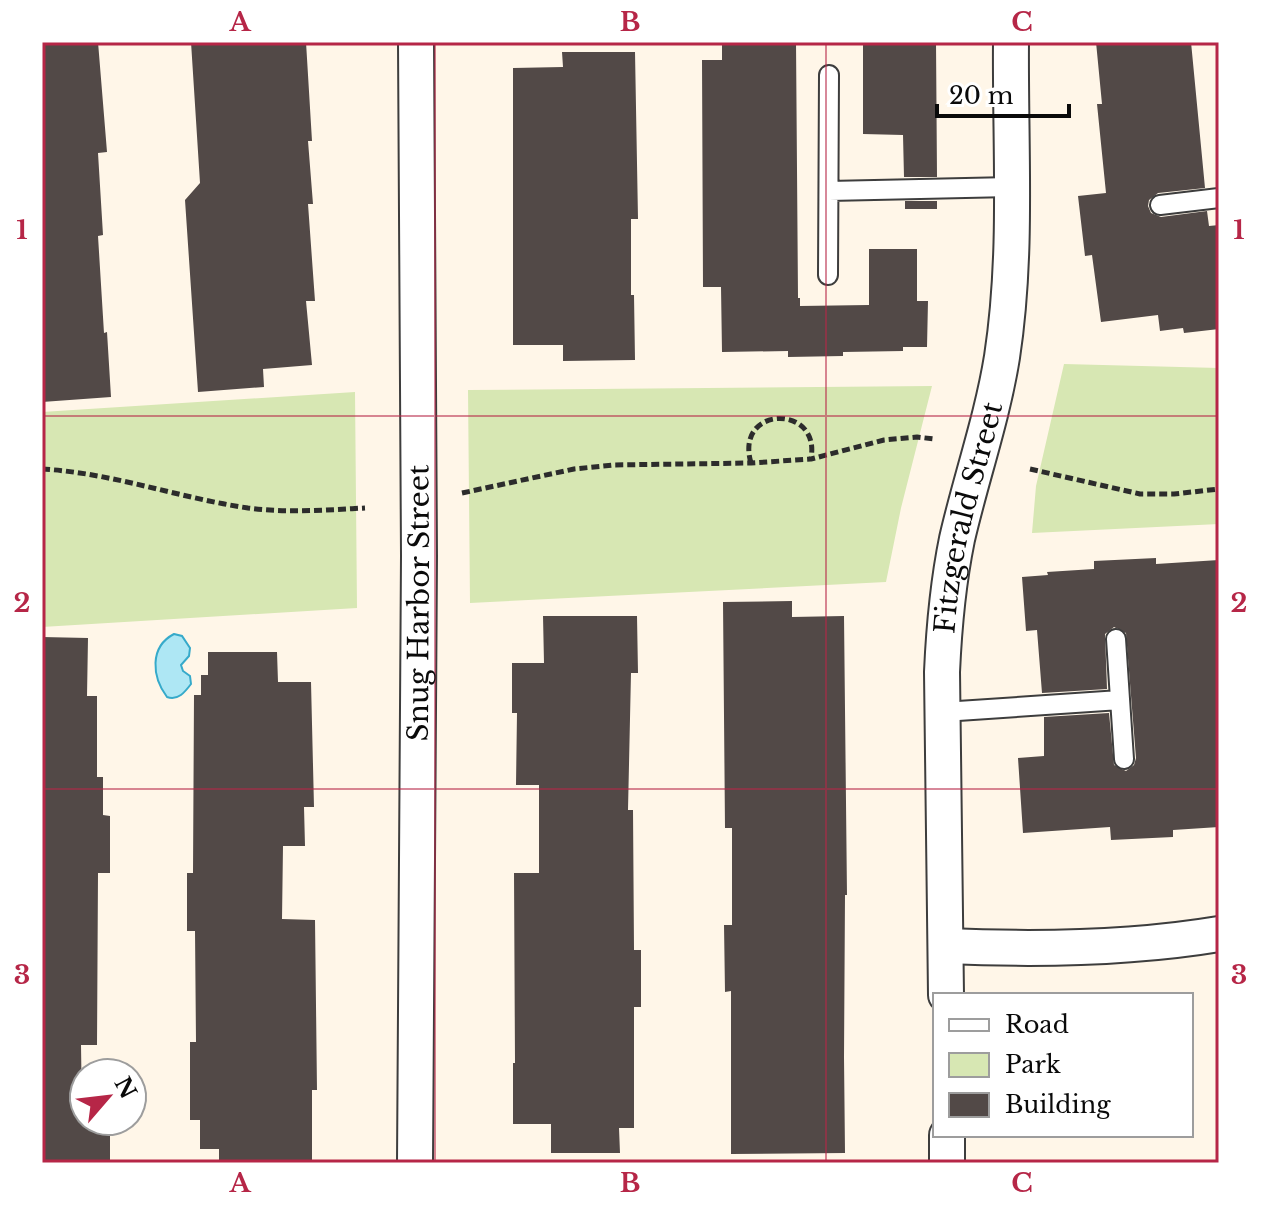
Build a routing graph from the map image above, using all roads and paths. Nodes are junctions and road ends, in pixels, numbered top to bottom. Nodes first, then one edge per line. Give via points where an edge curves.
1 (416, 42) edge
2 (1011, 42) edge
3 (829, 75) dead end
4 (1011, 187) junction
5 (829, 191) junction
6 (1219, 198) edge
7 (1160, 205) dead end
8 (828, 275) dead end
9 (934, 439) dead end
10 (811, 459) junction
11 (751, 463) junction
12 (42, 469) edge
13 (1030, 469) dead end
14 (1219, 489) edge
15 (462, 493) dead end
16 (365, 508) dead end
17 (1116, 639) dead end
18 (1120, 700) junction
19 (943, 712) junction
20 (1124, 759) dead end
21 (1219, 934) edge
22 (946, 946) junction
23 (946, 993) edge
24 (947, 1137) edge
25 (415, 1163) edge
26 (947, 1163) edge

1 - 25 street, Snug Harbor Street
2 - 4 street, Fitzgerald Street
3 - 5 lane
4 - 5 lane
4 - 19 street, Fitzgerald Street via 1005,333 949,581
5 - 8 lane
6 - 7 lane
9 - 10 path via 884,440
10 - 11 path
10 - 11 path via 807,433 780,417 753,432
11 - 15 path via 574,469
12 - 16 path via 110,477 249,508
13 - 14 path via 1140,494
17 - 18 lane
18 - 19 lane
18 - 20 lane
19 - 22 street, Fitzgerald Street
21 - 22 street via 1096,947
22 - 23 street, Fitzgerald Street
24 - 26 street

